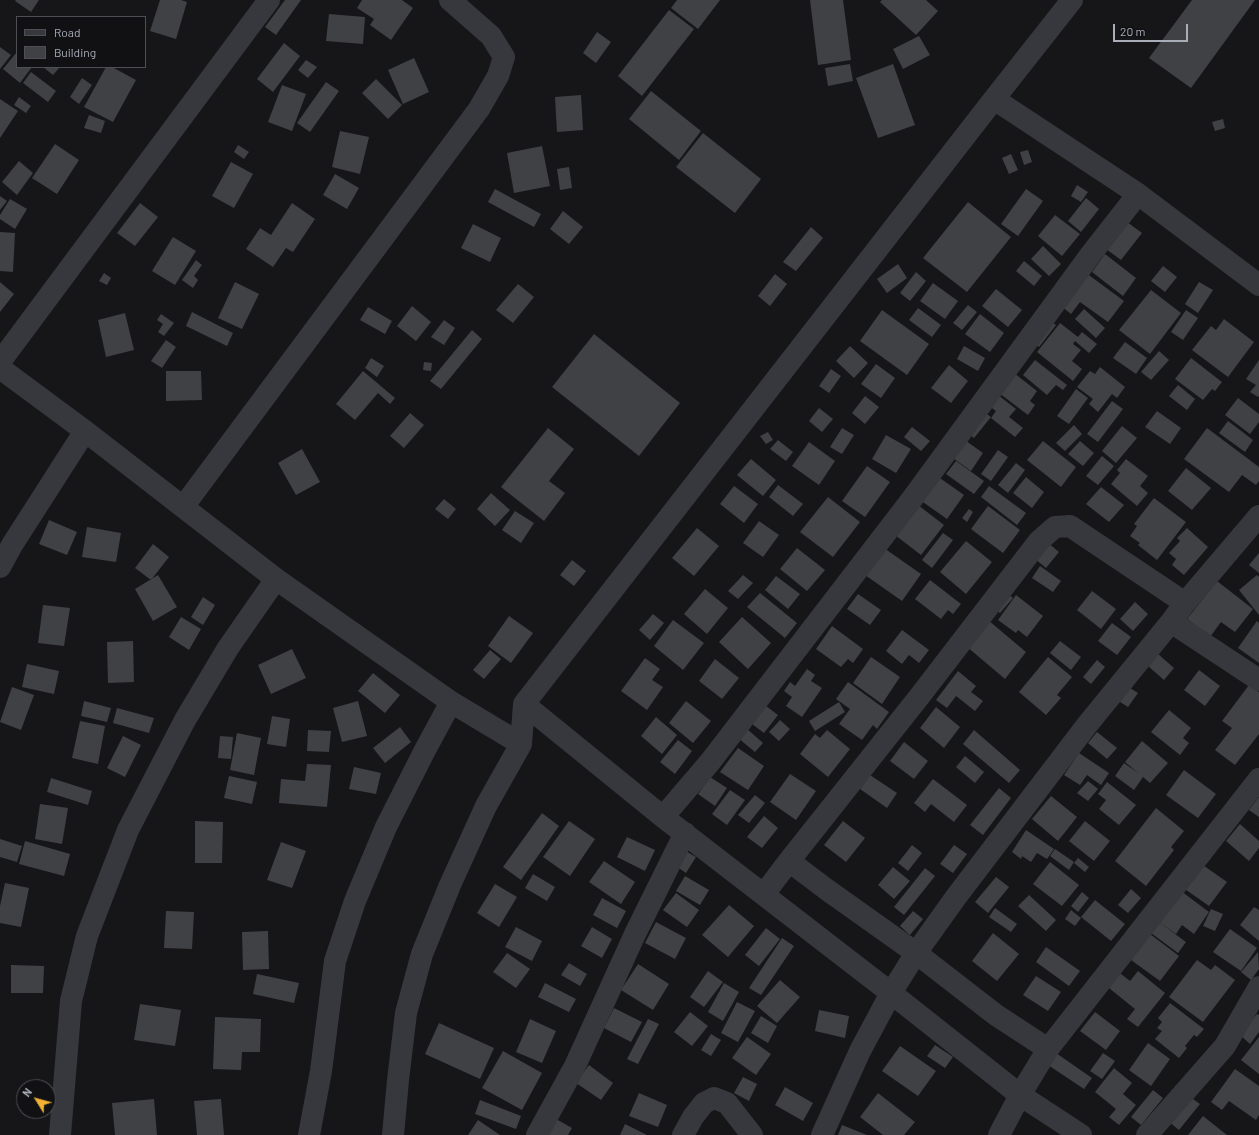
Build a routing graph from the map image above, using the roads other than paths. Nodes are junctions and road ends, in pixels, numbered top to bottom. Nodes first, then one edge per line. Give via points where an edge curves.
1 (269, 0) edge
2 (450, 0) edge
3 (1072, 0) edge
4 (994, 99) junction
5 (1138, 194) junction
6 (1259, 285) edge
7 (0, 362) edge
8 (0, 368) edge
9 (85, 431) junction
10 (183, 507) junction
11 (1259, 516) edge
12 (0, 567) edge
13 (276, 579) junction
14 (1185, 603) junction
15 (1171, 622) junction
16 (1259, 680) edge
17 (451, 702) junction
18 (524, 704) junction
19 (521, 744) junction
20 (1259, 779) edge
21 (663, 817) junction
22 (685, 833) junction
23 (789, 861) junction
24 (764, 894) junction
25 (916, 953) junction
26 (1259, 987) edge
27 (892, 993) junction
28 (1048, 1049) junction
29 (1020, 1095) junction
30 (60, 1135) edge
31 (308, 1135) edge
32 (394, 1135) edge
33 (537, 1135) edge
34 (683, 1135) edge
35 (752, 1135) edge
36 (822, 1135) edge
37 (999, 1135) edge
38 (1081, 1135) edge
39 (1147, 1135) edge

1 - 7 street
2 - 10 street via 491,36 504,57 498,76 479,109
3 - 4 street
4 - 5 street
4 - 18 street
5 - 6 street
5 - 21 street via 1091,254 912,499 710,762
8 - 9 street
9 - 10 street
9 - 12 street
10 - 13 street
11 - 14 street
13 - 17 street
13 - 30 street via 228,648 185,720 125,837 87,936 71,1001
14 - 15 street
14 - 23 street via 1070,526 1055,527 1039,541
15 - 16 street
15 - 25 street via 1087,725
17 - 19 street
17 - 31 street via 386,827 355,901 335,961 321,1071
18 - 19 street
18 - 21 street
19 - 32 street via 486,806 422,954 406,1013
20 - 28 street
21 - 22 street
22 - 24 street
22 - 33 street via 635,934 575,1066
23 - 24 street
23 - 25 street
24 - 27 street
25 - 27 street
25 - 28 street via 996,1015
26 - 39 street via 1225,1046
27 - 29 street
27 - 36 street via 860,1051
28 - 29 street
29 - 37 street
29 - 38 street
34 - 35 street via 704,1103 714,1098 727,1103

